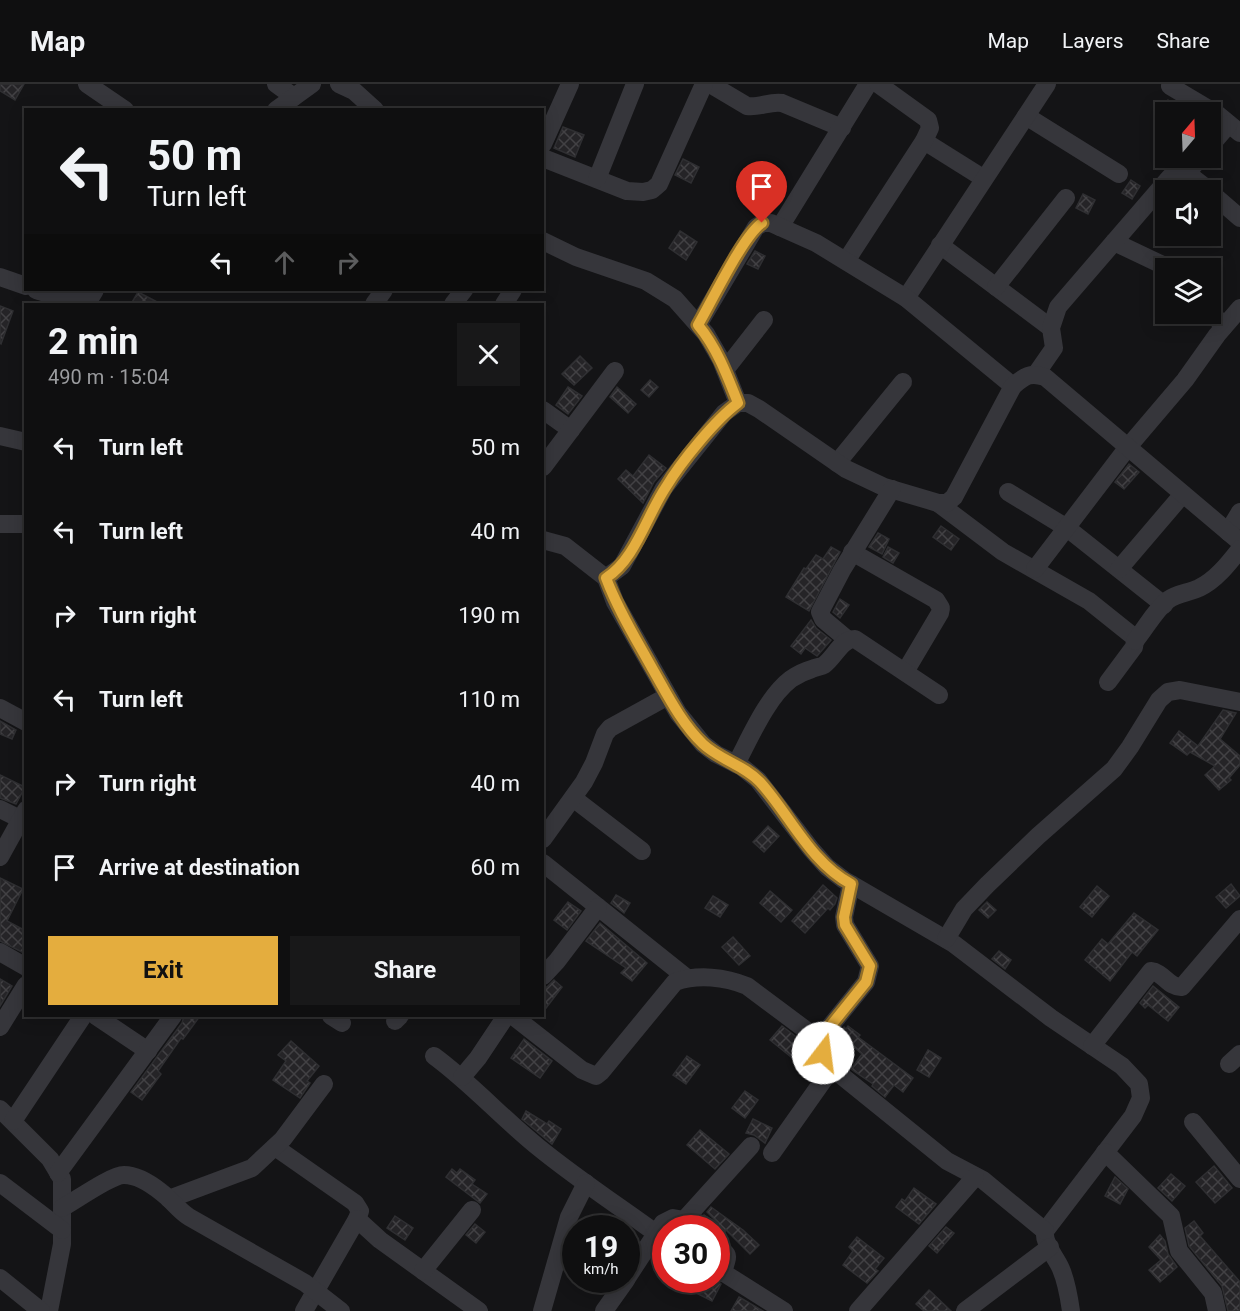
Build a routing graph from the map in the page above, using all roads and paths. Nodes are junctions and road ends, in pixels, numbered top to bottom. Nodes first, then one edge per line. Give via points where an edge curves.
1 (87, 84) edge
2 (276, 84) edge
3 (312, 84) edge
4 (340, 84) edge
5 (570, 84) edge
6 (635, 84) edge
7 (704, 84) edge
8 (710, 84) edge
9 (868, 84) edge
10 (878, 84) edge
11 (1165, 85) edge
12 (1040, 86) edge
13 (294, 97) junction
14 (122, 108) edge
15 (279, 108) edge
16 (373, 108) edge
17 (1026, 116) junction
18 (842, 128) junction
19 (1235, 128) edge
20 (1221, 138) edge
21 (924, 141) junction
22 (544, 142) edge
23 (544, 158) edge
24 (1191, 168) edge
25 (1187, 173) junction
26 (1119, 174) dead end
27 (983, 178) junction
28 (597, 179) junction
29 (1196, 180) edge
30 (1066, 198) dead end
31 (1221, 201) edge
32 (1240, 218) edge
33 (780, 227) junction
34 (544, 241) edge
35 (1114, 242) junction
36 (940, 245) junction
37 (846, 261) junction
38 (1155, 261) edge
39 (0, 277) edge
40 (24, 285) edge
41 (996, 287) junction
42 (39, 291) edge
43 (463, 291) edge
44 (93, 298) edge
45 (906, 298) junction
46 (454, 303) edge
47 (1240, 308) edge
48 (764, 320) dead end
49 (1221, 324) edge
50 (698, 325) junction
51 (1051, 328) junction
52 (1223, 328) junction
53 (725, 370) junction
54 (615, 371) dead end
55 (1036, 374) junction
56 (903, 382) dead end
57 (1013, 386) junction
58 (738, 403) junction
59 (544, 412) edge
60 (571, 430) junction
61 (0, 436) edge
62 (24, 442) edge
63 (1128, 447) junction
64 (837, 463) junction
65 (544, 466) edge
66 (892, 489) junction
67 (1008, 492) dead end
68 (1183, 494) junction
69 (938, 503) junction
70 (1240, 512) edge
71 (0, 524) edge
72 (24, 524) edge
73 (1067, 528) junction
74 (1234, 537) edge
75 (544, 540) edge
76 (1240, 549) edge
77 (852, 552) junction
78 (1035, 569) junction
79 (1119, 569) junction
80 (606, 578) junction
81 (1164, 605) junction
82 (848, 640) junction
83 (1135, 641) junction
84 (905, 672) junction
85 (1108, 682) dead end
86 (939, 695) dead end
87 (668, 696) junction
88 (1240, 702) edge
89 (0, 708) edge
90 (24, 721) edge
91 (736, 764) junction
92 (573, 798) junction
93 (0, 809) edge
94 (23, 815) edge
95 (544, 838) edge
96 (642, 850) dead end
97 (0, 857) edge
98 (544, 864) edge
99 (851, 884) junction
100 (598, 907) junction
101 (1238, 925) edge
102 (946, 939) junction
103 (0, 952) edge
104 (24, 966) edge
105 (544, 975) edge
106 (687, 978) junction
107 (24, 988) edge
108 (82, 1017) edge
109 (97, 1017) edge
110 (172, 1017) edge
111 (505, 1017) edge
112 (514, 1017) edge
113 (0, 1027) edge
114 (822, 1042) junction
115 (1092, 1046) junction
116 (148, 1051) junction
117 (434, 1056) dead end
118 (832, 1068) junction
119 (462, 1077) junction
120 (324, 1084) dead end
121 (6, 1115) edge
122 (1193, 1122) dead end
123 (751, 1146) dead end
124 (275, 1147) junction
125 (1105, 1152) junction
126 (772, 1153) dead end
127 (58, 1173) junction
128 (975, 1177) junction
129 (1240, 1179) edge
130 (0, 1183) edge
131 (586, 1183) junction
132 (170, 1199) junction
133 (62, 1208) junction
134 (472, 1210) dead end
135 (697, 1215) edge
136 (357, 1219) junction
137 (62, 1230) junction
138 (652, 1230) edge
139 (1048, 1239) junction
140 (652, 1241) edge
141 (640, 1259) edge
142 (423, 1271) junction
143 (730, 1277) edge
144 (0, 1278) edge
145 (315, 1291) junction
146 (616, 1293) edge
147 (41, 1311) edge
148 (49, 1311) edge
149 (304, 1311) edge
150 (341, 1311) edge
151 (478, 1311) edge
152 (542, 1311) edge
153 (604, 1311) edge
154 (784, 1311) edge
155 (858, 1311) edge
156 (965, 1311) edge
157 (1071, 1311) edge
158 (1216, 1311) edge

1 - 14 street
2 - 13 street
3 - 13 street
4 - 16 street
5 - 22 street
6 - 28 street
7 - 28 street via 659,184 652,190 634,192
8 - 18 street via 747,106 782,103
9 - 18 street
10 - 21 street via 928,120 930,128
11 - 19 street
12 - 17 street
13 - 15 street
17 - 26 street
17 - 27 street
18 - 33 street
19 - 20 street
21 - 27 street
21 - 37 street
23 - 28 street
24 - 25 street
25 - 29 street
25 - 35 street via 1170,177
27 - 36 street
30 - 41 street
31 - 32 street
33 - 37 street
33 - 50 street via 762,223 756,227
34 - 50 street via 646,281 675,299
35 - 38 street
35 - 51 street via 1058,307
36 - 41 street
36 - 45 street
37 - 45 street
39 - 40 street
41 - 51 street
42 - 44 street via 64,299
43 - 46 street
45 - 57 street
47 - 52 street
48 - 53 street
49 - 52 street
50 - 53 street
51 - 55 street via 1054,348
52 - 63 street
53 - 58 street
54 - 60 street
55 - 57 street via 1027,374
55 - 63 street via 1045,377
56 - 64 street
57 - 69 street via 954,497 947,503
58 - 64 street via 759,409
58 - 80 street via 724,413 673,476 622,566
59 - 60 street
60 - 65 street
61 - 62 street
63 - 68 street
63 - 73 street
64 - 66 street
66 - 69 street
66 - 77 street
67 - 73 street
68 - 74 street
68 - 79 street
69 - 78 street via 1003,552
70 - 74 street
71 - 72 street
73 - 78 street
73 - 79 street
75 - 80 street via 565,546
76 - 81 street via 1208,582
77 - 82 street via 820,612
77 - 84 street via 940,605 940,613
78 - 83 street via 1089,602
79 - 81 street
80 - 87 street via 615,602
81 - 83 street
82 - 84 street via 855,639
82 - 91 street via 823,666 809,669 780,689
83 - 85 street
84 - 86 street
87 - 91 street via 703,744
87 - 92 street via 604,734 594,763
88 - 102 street via 1180,690 1168,692 1114,769 987,885 964,909
89 - 90 street
91 - 99 street via 758,780 827,867
92 - 95 street
92 - 96 street
93 - 94 street
94 - 97 street
98 - 100 street
99 - 102 street
99 - 114 street via 845,925 870,966 866,982 829,1027
100 - 105 street
100 - 106 street
101 - 115 street via 1182,987 1174,987 1151,971
102 - 115 street
103 - 104 street
106 - 112 street via 669,988 596,1076 582,1070
106 - 114 street via 736,981 747,986
107 - 113 street
108 - 121 street
109 - 116 street
110 - 116 street
111 - 119 street
114 - 118 street via 823,1053
115 - 125 street via 1122,1066 1139,1084 1141,1098 1133,1116
116 - 127 street
117 - 119 street
118 - 126 street
118 - 128 street via 947,1161
119 - 131 street via 530,1141
120 - 124 street
121 - 127 street via 50,1159
122 - 129 street
123 - 135 street
124 - 132 street via 252,1168
124 - 136 street via 355,1203 360,1211
125 - 139 street
125 - 158 street via 1171,1216 1179,1251 1213,1293
127 - 133 street via 62,1179
128 - 139 street via 992,1187
128 - 155 street
130 - 137 street
131 - 138 street
131 - 152 street via 569,1217
132 - 133 street via 152,1185 122,1175
132 - 145 street via 176,1209
133 - 137 street
134 - 142 street
136 - 142 street
136 - 145 street
137 - 148 street
139 - 156 street
139 - 157 street via 1062,1270
140 - 141 street
142 - 151 street
143 - 154 street
144 - 147 street
145 - 149 street
145 - 150 street
146 - 153 street

